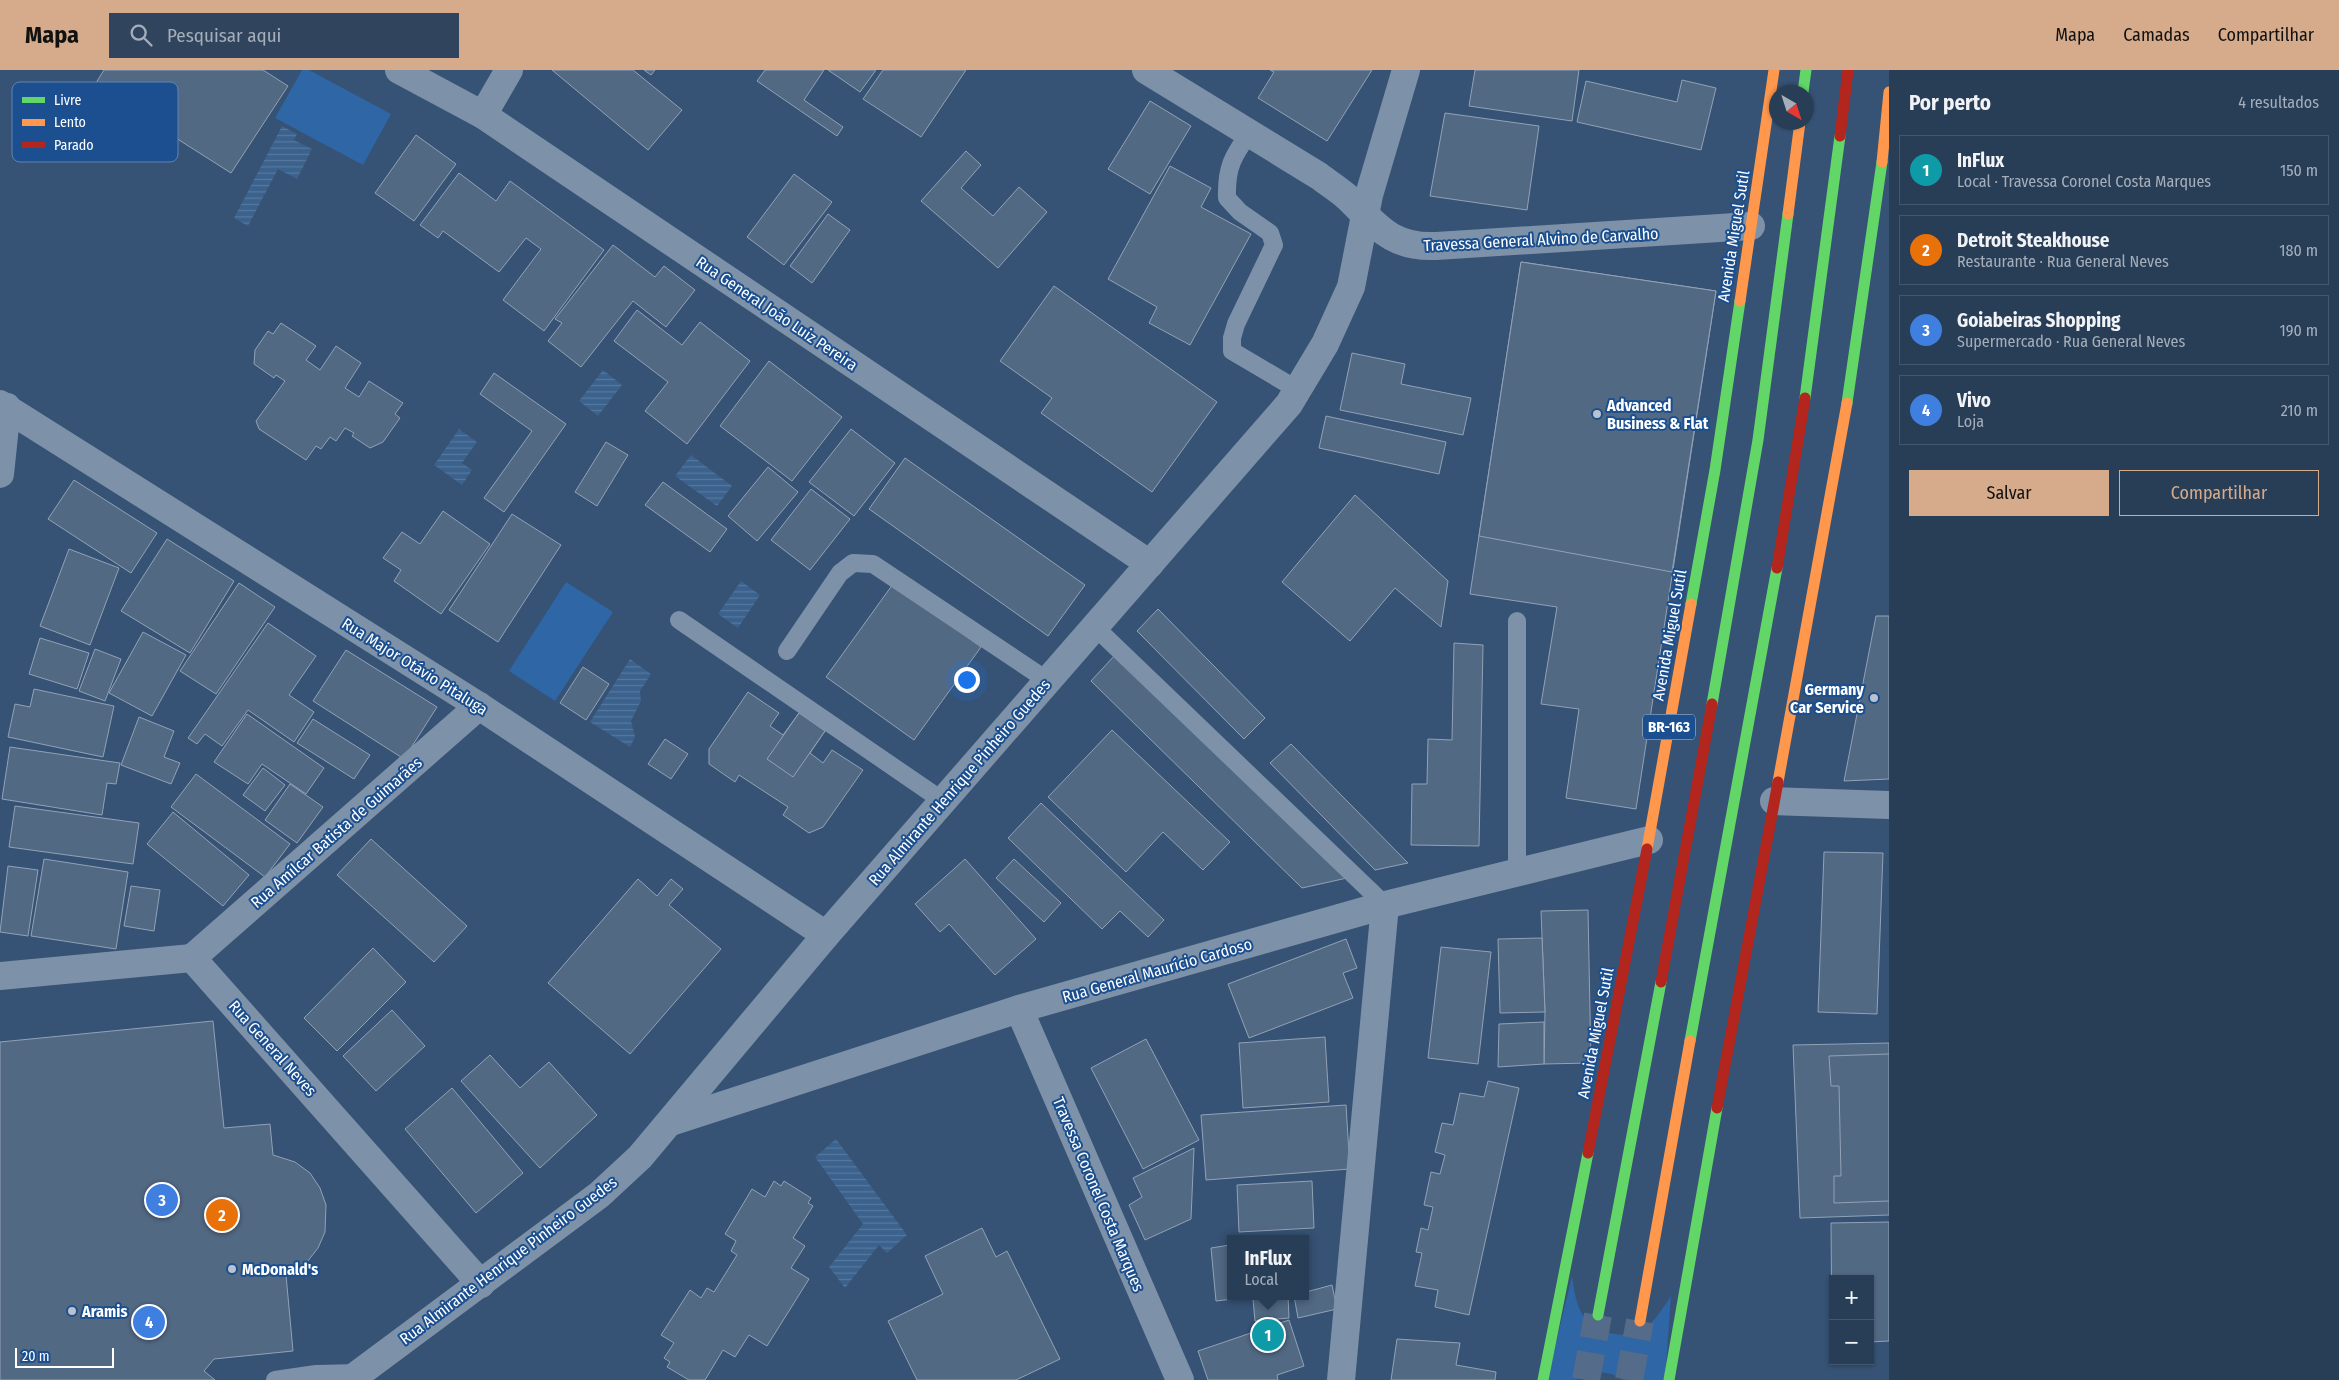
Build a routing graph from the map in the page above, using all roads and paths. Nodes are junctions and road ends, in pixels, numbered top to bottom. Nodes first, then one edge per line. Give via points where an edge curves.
1 (399, 70) edge
2 (509, 70) edge
3 (1146, 70) edge
4 (1406, 70) edge
5 (1774, 70) edge
6 (1806, 70) edge
7 (1848, 70) edge
8 (1804, 85) edge
9 (1889, 92) edge
10 (483, 115) junction
11 (1799, 130) edge
12 (1250, 132) junction
13 (1884, 197) edge
14 (1365, 216) junction
15 (1750, 226) junction
16 (1298, 390) junction
17 (3, 406) edge
18 (0, 474) edge
19 (1150, 564) junction
20 (679, 620) dead end
21 (1517, 621) dead end
22 (1096, 627) junction
23 (786, 651) dead end
24 (1048, 681) junction
25 (479, 706) junction
26 (943, 801) junction
27 (1774, 801) junction
28 (1889, 805) edge
29 (1649, 840) junction
30 (1517, 873) junction
31 (1385, 905) junction
32 (826, 935) junction
33 (192, 958) junction
34 (0, 976) edge
35 (1019, 1009) junction
36 (671, 1122) junction
37 (481, 1284) junction
38 (1598, 1315) tunnel mouth
39 (1640, 1321) tunnel mouth
40 (354, 1377) edge
41 (275, 1380) edge
42 (1180, 1380) edge
43 (1341, 1380) edge
44 (1543, 1380) edge
45 (1669, 1380) edge

1 - 10 street, Rua General João Luiz Pereira
2 - 10 street
3 - 12 street, Travessa General Alvino de Carvalho
4 - 14 street, Rua Almirante Henrique Pinheiro Guedes
5 - 15 main road, Avenida Miguel Sutil / BR-163
6 - 8 main road
7 - 39 main road via 1836,196 1800,441
9 - 13 main road
10 - 19 street, Rua General João Luiz Pereira
11 - 38 main road, BR-163 via 1758,440 1699,780
12 - 14 street, Travessa General Alvino de Carvalho via 1319,176
12 - 16 lane via 1233,156 1226,177 1227,198 1240,212 1270,233 1274,245 1236,324 1232,352
13 - 27 main road
14 - 15 street, Travessa General Alvino de Carvalho via 1383,234 1418,247
14 - 16 street, Rua Almirante Henrique Pinheiro Guedes via 1351,287 1325,344
15 - 29 main road, Avenida Miguel Sutil / BR-163 via 1714,470
16 - 19 street, Rua Almirante Henrique Pinheiro Guedes
17 - 18 street
17 - 25 street, Rua Major Otávio Pitaluga
19 - 22 street, Rua Almirante Henrique Pinheiro Guedes
20 - 26 lane
21 - 30 lane
22 - 24 street, Rua Almirante Henrique Pinheiro Guedes
22 - 31 lane
23 - 24 lane via 840,573 853,563 873,564
24 - 26 street, Rua Almirante Henrique Pinheiro Guedes
25 - 32 street, Rua Major Otávio Pitaluga
25 - 33 street, Rua Amílcar Batista de Guimarães
26 - 32 street, Rua Almirante Henrique Pinheiro Guedes
27 - 28 street
27 - 45 main road
29 - 30 street, Rua General Maurício Cardoso
29 - 44 main road, Avenida Miguel Sutil / BR-163
30 - 31 street, Rua General Maurício Cardoso
31 - 35 street, Rua General Maurício Cardoso
31 - 43 street
32 - 36 street, Rua Almirante Henrique Pinheiro Guedes
33 - 34 street
33 - 37 street, Rua General Neves
35 - 36 street, Rua General Maurício Cardoso
35 - 42 street, Travessa Coronel Costa Marques
36 - 37 street, Rua Almirante Henrique Pinheiro Guedes via 640,1157 599,1195
37 - 40 street, Rua Almirante Henrique Pinheiro Guedes
40 - 41 lane via 316,1374

